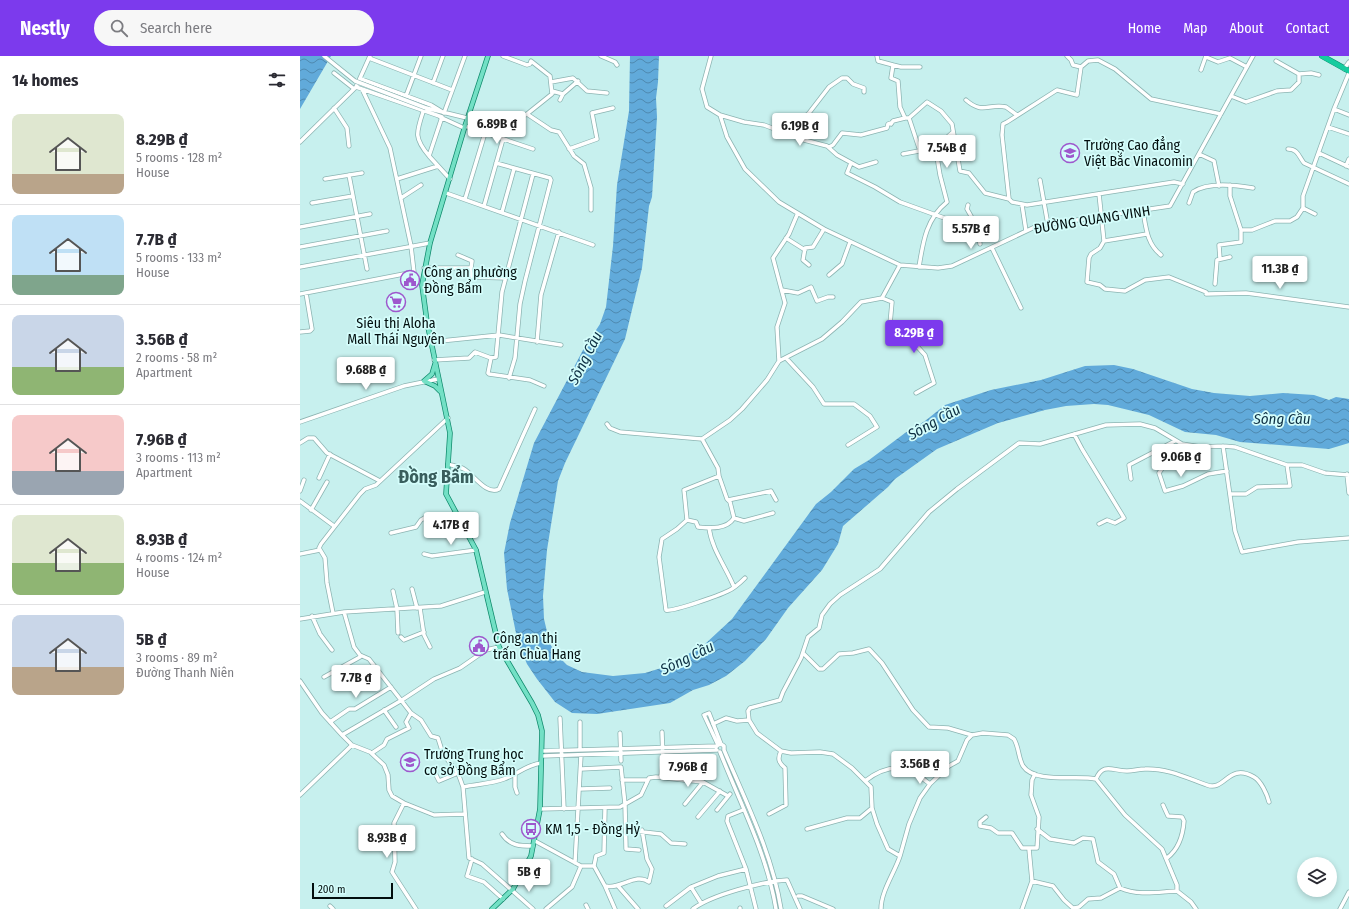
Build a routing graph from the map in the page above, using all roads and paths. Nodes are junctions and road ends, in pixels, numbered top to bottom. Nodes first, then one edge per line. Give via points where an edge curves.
1 (324, 56) edge
2 (421, 56) edge
3 (443, 56) edge
4 (465, 56) edge
5 (488, 56) edge
6 (503, 56) edge
7 (601, 56) edge
8 (711, 56) edge
9 (877, 56) edge
10 (1067, 56) edge
11 (1206, 56) edge
12 (1253, 56) edge
13 (1322, 56) edge
14 (369, 57) edge
15 (1276, 61) dead end
16 (1349, 62) edge
17 (617, 65) dead end
18 (893, 65) junction
19 (920, 67) dead end
20 (1081, 67) junction
21 (1247, 67) junction
22 (1201, 70) dead end
23 (1347, 71) edge
24 (334, 73) dead end
25 (1299, 74) junction
26 (414, 75) junction
27 (1319, 75) dead end
28 (361, 79) junction
29 (578, 81) junction
30 (551, 82) junction
31 (433, 83) junction
32 (355, 88) junction
33 (362, 89) junction
34 (452, 90) junction
35 (552, 91) junction
36 (864, 92) dead end
37 (607, 93) dead end
38 (563, 94) junction
39 (406, 96) junction
40 (1231, 96) junction
41 (560, 100) dead end
42 (966, 100) dead end
43 (334, 108) junction
44 (426, 108) junction
45 (613, 108) dead end
46 (1334, 109) junction
47 (423, 112) junction
48 (444, 113) junction
49 (527, 114) junction
50 (1221, 114) junction
51 (720, 115) junction
52 (1349, 115) edge
53 (1017, 116) junction
54 (442, 118) junction
55 (467, 118) junction
56 (907, 118) junction
57 (464, 127) junction
58 (1328, 127) junction
59 (953, 132) junction
60 (485, 133) junction
61 (490, 134) junction
62 (1349, 134) edge
63 (794, 135) junction
64 (503, 139) junction
65 (934, 139) dead end
66 (300, 142) edge
67 (349, 146) dead end
68 (829, 147) junction
69 (935, 148) junction
70 (533, 149) dead end
71 (569, 149) junction
72 (1288, 149) dead end
73 (920, 151) junction
74 (1318, 153) junction
75 (903, 154) dead end
76 (1199, 154) junction
77 (429, 156) junction
78 (1349, 159) edge
79 (876, 162) dead end
80 (496, 163) junction
81 (851, 163) junction
82 (438, 166) junction
83 (1348, 166) edge
84 (1314, 168) junction
85 (514, 169) junction
86 (362, 173) dead end
87 (533, 174) junction
88 (349, 175) junction
89 (325, 179) dead end
90 (397, 179) junction
91 (450, 180) junction
92 (1040, 180) dead end
93 (1182, 184) junction
94 (1349, 184) edge
95 (421, 185) dead end
96 (1230, 185) junction
97 (1219, 186) junction
98 (1253, 188) dead end
99 (446, 193) junction
100 (1099, 194) junction
101 (353, 196) junction
102 (401, 198) junction
103 (465, 199) junction
104 (1009, 199) junction
105 (1045, 202) junction
106 (1189, 203) dead end
107 (312, 204) dead end
108 (968, 205) dead end
109 (1022, 205) junction
110 (484, 206) junction
111 (1303, 208) junction
112 (592, 210) dead end
113 (1143, 211) junction
114 (502, 212) junction
115 (370, 214) dead end
116 (935, 214) junction
117 (1315, 214) dead end
118 (797, 215) junction
119 (357, 217) junction
120 (1102, 217) junction
121 (522, 219) junction
122 (539, 225) junction
123 (1048, 225) junction
124 (300, 227) edge
125 (972, 228) junction
126 (824, 229) junction
127 (1241, 230) junction
128 (387, 231) dead end
129 (1026, 231) junction
130 (559, 232) junction
131 (1147, 234) junction
132 (361, 236) junction
133 (786, 238) junction
134 (1104, 241) junction
135 (850, 242) junction
136 (430, 243) junction
137 (593, 244) dead end
138 (980, 244) dead end
139 (411, 246) junction
140 (300, 247) edge
141 (992, 248) junction
142 (805, 250) junction
143 (365, 255) junction
144 (458, 255) dead end
145 (1161, 255) dead end
146 (1230, 257) dead end
147 (1220, 259) junction
148 (809, 265) dead end
149 (900, 265) junction
150 (300, 267) edge
151 (919, 267) junction
152 (424, 268) junction
153 (471, 268) junction
154 (367, 269) dead end
155 (829, 275) dead end
156 (506, 278) junction
157 (1214, 284) dead end
158 (782, 290) junction
159 (306, 293) junction
160 (300, 294) edge
161 (833, 297) dead end
162 (882, 298) junction
163 (1349, 307) edge
164 (1021, 308) dead end
165 (300, 332) edge
166 (500, 335) junction
167 (518, 339) junction
168 (431, 342) junction
169 (537, 342) junction
170 (561, 345) dead end
171 (491, 358) junction
172 (786, 358) junction
173 (779, 361) junction
174 (435, 362) junction
175 (509, 378) junction
176 (438, 379) junction
177 (424, 381) junction
178 (544, 386) dead end
179 (441, 391) junction
180 (916, 393) dead end
181 (535, 409) dead end
182 (448, 418) junction
183 (300, 422) edge
184 (607, 424) dead end
185 (1074, 434) junction
186 (702, 439) junction
187 (1175, 441) junction
188 (300, 442) edge
189 (848, 445) dead end
190 (1223, 446) junction
191 (1161, 449) junction
192 (330, 454) junction
193 (448, 464) junction
194 (1288, 465) junction
195 (1227, 471) junction
196 (1348, 475) edge
197 (719, 476) junction
198 (319, 478) dead end
199 (1131, 478) dead end
200 (304, 480) dead end
201 (380, 481) junction
202 (327, 482) dead end
203 (300, 491) edge
204 (1231, 494) junction
205 (1349, 494) edge
206 (728, 500) junction
207 (776, 500) dead end
208 (300, 501) edge
209 (311, 510) junction
210 (773, 513) dead end
211 (456, 515) junction
212 (734, 518) junction
213 (687, 520) junction
214 (1099, 524) dead end
215 (334, 526) junction
216 (709, 528) junction
217 (391, 533) dead end
218 (1349, 538) edge
219 (320, 550) junction
220 (476, 550) junction
221 (300, 554) edge
222 (424, 554) dead end
223 (745, 578) dead end
224 (734, 587) junction
225 (412, 589) dead end
226 (393, 591) dead end
227 (485, 592) junction
228 (418, 608) junction
229 (397, 609) junction
230 (344, 612) junction
231 (334, 613) junction
232 (312, 616) junction
233 (300, 619) edge
234 (424, 632) junction
235 (398, 633) dead end
236 (401, 637) dead end
237 (430, 647) dead end
238 (499, 647) junction
239 (332, 650) dead end
240 (803, 653) junction
241 (360, 655) junction
242 (324, 677) dead end
243 (300, 681) edge
244 (391, 687) junction
245 (402, 700) junction
246 (384, 710) junction
247 (411, 713) junction
248 (560, 718) dead end
249 (749, 720) junction
250 (330, 722) junction
251 (580, 722) dead end
252 (713, 724) junction
253 (396, 727) dead end
254 (662, 732) dead end
255 (620, 733) dead end
256 (342, 735) junction
257 (972, 735) junction
258 (352, 745) junction
259 (621, 748) junction
260 (720, 748) junction
261 (561, 750) junction
262 (580, 750) junction
263 (663, 750) junction
264 (542, 751) junction
265 (781, 751) junction
266 (372, 753) junction
267 (621, 753) junction
268 (580, 755) junction
269 (542, 756) junction
270 (562, 756) junction
271 (621, 761) dead end
272 (541, 763) junction
273 (581, 769) junction
274 (435, 773) dead end
275 (458, 773) junction
276 (516, 774) junction
277 (1035, 774) junction
278 (661, 777) junction
279 (622, 780) junction
280 (648, 780) junction
281 (1096, 780) junction
282 (865, 781) junction
283 (703, 782) junction
284 (930, 784) junction
285 (463, 787) junction
286 (610, 788) dead end
287 (580, 789) junction
288 (720, 791) junction
289 (517, 793) dead end
290 (300, 795) edge
291 (1269, 802) dead end
292 (404, 803) junction
293 (625, 804) junction
294 (684, 804) dead end
295 (1162, 805) dead end
296 (579, 808) junction
297 (605, 808) junction
298 (872, 808) junction
299 (540, 809) junction
300 (564, 809) junction
301 (717, 810) dead end
302 (743, 810) junction
303 (464, 814) junction
304 (769, 814) dead end
305 (698, 817) dead end
306 (986, 817) dead end
307 (807, 829) dead end
308 (1037, 829) junction
309 (626, 830) junction
310 (642, 830) junction
311 (502, 834) dead end
312 (535, 841) junction
313 (685, 844) dead end
314 (533, 846) junction
315 (1029, 849) junction
316 (639, 850) dead end
317 (900, 856) junction
318 (1166, 858) junction
319 (472, 859) junction
320 (575, 863) junction
321 (581, 866) junction
322 (594, 866) junction
323 (746, 869) junction
324 (776, 881) junction
325 (1032, 881) junction
326 (770, 882) junction
327 (604, 886) junction
328 (618, 886) junction
329 (691, 887) junction
330 (751, 887) junction
331 (1120, 888) junction
332 (512, 889) junction
333 (1177, 891) junction
334 (1349, 892) edge
335 (798, 896) dead end
336 (503, 899) junction
337 (701, 903) junction
338 (330, 906) dead end
339 (666, 906) dead end
340 (1074, 908) edge
341 (1195, 908) edge
342 (334, 909) edge
343 (416, 909) edge
344 (492, 909) edge
345 (533, 909) edge
346 (546, 909) edge
347 (615, 909) edge
348 (638, 909) edge
349 (693, 909) edge
350 (756, 909) edge
351 (776, 909) edge
352 (781, 909) edge
353 (800, 909) edge
354 (833, 909) edge
355 (881, 909) edge
356 (1022, 909) edge
357 (1340, 909) edge

1 - 44 street, bridge via 355,81
2 - 26 street
3 - 31 street
4 - 34 street
5 - 55 main road
6 - 30 street via 526,65 530,64 532,59 550,76
7 - 17 street
8 - 51 street via 703,82 703,97 707,107
9 - 18 street via 878,60
10 - 20 street via 1074,65
11 - 21 street via 1218,62 1230,58
11 - 22 street
12 - 21 street, ĐƯỜNG QUANG VINH
13 - 23 highway
14 - 26 street
14 - 28 street
15 - 25 street
16 - 23 street
18 - 19 street
18 - 56 street via 891,78 898,81 900,107
20 - 50 street via 1088,61 1098,60 1115,70 1151,99
20 - 53 street via 1077,95 1057,90
21 - 40 street, ĐƯỜNG QUANG VINH
23 - 46 street
24 - 32 street
25 - 27 street
25 - 40 street via 1299,82 1291,90 1277,91 1246,102
26 - 31 street
26 - 39 street
28 - 32 street
28 - 39 street
29 - 30 street via 570,78
29 - 37 street via 588,91
29 - 38 street
30 - 35 street
31 - 34 street
32 - 33 street
32 - 43 street
33 - 47 street
33 - 90 street via 390,148
34 - 48 street
35 - 38 street
35 - 49 street via 551,96
36 - 63 street via 864,88 853,84 847,78 837,81 799,122
38 - 41 street
39 - 48 street
40 - 50 street, ĐƯỜNG QUANG VINH
42 - 53 street via 982,109 1006,107
43 - 66 street
43 - 67 street via 347,128
44 - 48 street
44 - 54 street
45 - 71 street via 592,113 597,139
46 - 52 street
46 - 58 street
47 - 54 street
47 - 77 street via 417,134 419,144
48 - 55 street
49 - 61 street
49 - 71 street via 551,130 559,132
50 - 76 street, ĐƯỜNG QUANG VINH
51 - 63 street
51 - 118 street, ĐƯỜNG QUANG VINH via 727,137 745,169 779,202
53 - 104 street via 1004,123 1002,129
54 - 57 street
54 - 77 street
55 - 57 main road
56 - 59 street via 925,103 930,102 949,120
56 - 68 street via 888,124 887,128 861,134 842,133
56 - 73 street
57 - 60 street
57 - 91 main road
58 - 62 street
58 - 74 street
59 - 69 street
59 - 104 street via 960,172 969,173 985,193
60 - 61 street
60 - 103 street
61 - 64 street
63 - 68 street
64 - 70 street
64 - 80 street
65 - 69 street
68 - 81 street
69 - 73 street
69 - 116 street via 947,202
71 - 112 street via 585,166 591,188
72 - 84 street via 1298,153 1304,163
73 - 75 street
74 - 83 street
74 - 84 street
76 - 93 street, ĐƯỜNG QUANG VINH
76 - 97 street via 1214,161
77 - 82 street
78 - 83 street
79 - 81 street via 860,167
80 - 85 street
80 - 110 street
81 - 116 street via 847,174 900,202
82 - 90 street
82 - 91 street
84 - 94 street
84 - 111 street via 1303,196
85 - 87 street
85 - 114 street
86 - 88 street
87 - 121 street
87 - 122 street via 551,179
88 - 89 street
88 - 101 street
90 - 102 street
91 - 99 main road
92 - 105 street
93 - 100 street via 1174,182
93 - 113 street, ĐƯỜNG QUANG VINH via 1170,206
95 - 102 street
96 - 97 street
96 - 98 street via 1239,184
96 - 127 street via 1230,196
97 - 106 street via 1196,190 1191,195
99 - 103 street
99 - 136 main road
100 - 105 street
100 - 120 street
101 - 107 street
101 - 119 street
102 - 139 street
103 - 110 street
104 - 109 street
105 - 109 street
105 - 123 street
108 - 125 street
109 - 129 street
110 - 114 street
111 - 117 street
111 - 127 street via 1297,217 1290,221 1275,221 1252,230
113 - 120 street, ĐƯỜNG QUANG VINH
113 - 131 street
114 - 121 street
115 - 119 street
116 - 125 street
116 - 151 street via 927,230
118 - 126 street, ĐƯỜNG QUANG VINH
118 - 133 street
119 - 124 street
119 - 132 street
120 - 123 street, ĐƯỜNG QUANG VINH
120 - 134 street
121 - 122 street
121 - 156 street
122 - 130 street
122 - 167 street via 520,304
123 - 129 street, ĐƯỜNG QUANG VINH
125 - 138 street via 978,232
126 - 135 street, ĐƯỜNG QUANG VINH
126 - 142 street via 813,247 806,247
127 - 147 street via 1241,242 1219,245
128 - 132 street
129 - 141 street, ĐƯỜNG QUANG VINH
130 - 137 street
130 - 169 street via 541,295
131 - 134 street
131 - 145 street via 1152,247
132 - 140 street
132 - 143 street
133 - 142 street
133 - 158 street via 773,258
134 - 163 street via 1089,258 1086,279 1088,283 1100,285 1105,289 1125,291 1144,280 1169,276 1206,293 1246,293
135 - 149 street, ĐƯỜNG QUANG VINH
135 - 155 street via 842,264
136 - 139 street
136 - 152 main road
139 - 143 street
139 - 159 street via 414,269 412,274
141 - 151 street, ĐƯỜNG QUANG VINH via 952,266
141 - 164 street
142 - 148 street via 803,260
143 - 150 street
143 - 154 street
144 - 153 street via 472,261
146 - 147 street
147 - 157 street via 1216,262
149 - 151 street, ĐƯỜNG QUANG VINH
149 - 162 street
152 - 153 street
152 - 168 main road via 423,300
153 - 156 street via 472,277
156 - 166 street via 499,315
158 - 161 street via 798,293 811,287 817,301
158 - 173 street via 785,304 777,327
159 - 160 street
159 - 165 street via 312,329
162 - 172 street via 861,302 822,339
162 - 180 street via 892,302 890,324 903,339 915,344 926,357 934,383
166 - 167 street
166 - 168 street
166 - 171 street via 496,357
167 - 169 street
167 - 175 street
168 - 174 main road
169 - 170 street
171 - 174 street via 474,352 468,358
171 - 175 street via 488,374
172 - 173 street
172 - 189 street via 813,387 824,404 852,404 873,419 878,427
173 - 186 street via 742,409
174 - 176 main road
174 - 177 main road via 432,374
175 - 178 street via 530,380
176 - 177 street
176 - 179 main road
177 - 179 main road
177 - 183 street
179 - 182 main road
181 - 193 street via 499,489 490,490 463,468
182 - 193 main road
182 - 201 street
184 - 186 street via 620,432
185 - 187 street via 1106,425 1140,424 1155,428
185 - 214 street via 1124,518 1115,523 1107,520
185 - 240 street via 1040,444 1019,444 957,489 929,512 880,569 830,604 822,615 820,628 808,637
186 - 197 street via 718,468
187 - 190 street via 1201,447
187 - 191 street
188 - 192 street via 313,438
190 - 194 street via 1245,450
190 - 195 street
191 - 195 street via 1163,467 1159,473 1165,491 1208,474
191 - 199 street via 1129,466
192 - 198 street
192 - 201 street
193 - 211 main road via 446,494
194 - 196 street via 1302,465 1325,473
194 - 204 street via 1290,486 1257,487 1246,494
195 - 204 street
196 - 205 street
197 - 206 street
197 - 213 street via 683,491
200 - 203 street
201 - 215 street via 363,492
202 - 209 street
204 - 218 street via 1231,511 1242,552 1298,542
206 - 207 street via 771,491
206 - 212 street
208 - 209 street
209 - 215 street
210 - 212 street via 744,521
211 - 217 street via 444,518 439,515 428,516 416,527
211 - 220 main road
212 - 216 street via 729,524
213 - 216 street via 696,522 698,527
213 - 224 street via 661,540 659,557 666,610 724,593
215 - 219 street via 320,544
216 - 224 street via 713,546
219 - 221 street
219 - 231 street via 325,558 327,583
220 - 222 street via 432,556
220 - 227 main road
223 - 224 street
225 - 228 street
226 - 229 street
227 - 228 street via 443,606
227 - 238 main road
228 - 229 street
228 - 234 street
229 - 230 street
229 - 235 street
230 - 231 street
230 - 241 street via 352,643
231 - 232 street
232 - 233 street
232 - 239 street via 320,634
234 - 236 street via 404,640
234 - 237 street
238 - 245 street via 486,650 464,666 434,679
238 - 264 main road via 538,715 542,731
240 - 249 street via 780,700 750,708
240 - 257 street via 819,669 823,669 839,654 869,649 926,725
241 - 242 street
241 - 244 street via 369,659
243 - 250 street
244 - 245 street
244 - 250 street
245 - 246 street
245 - 247 street
246 - 253 street
246 - 256 street
247 - 266 street via 406,720 410,728 387,739 384,745
247 - 275 street via 421,720 431,736 438,738 443,754
248 - 261 street
249 - 252 street via 737,721 726,718
249 - 265 street via 757,733
250 - 256 street
251 - 262 street
252 - 260 street
252 - 260 street via 709,713 704,715
254 - 263 street
255 - 259 street
256 - 258 street
257 - 277 street via 983,733 1011,736 1016,741 1022,764
257 - 284 street via 967,740 958,761
258 - 266 street
258 - 290 street
259 - 262 street
259 - 263 street
259 - 267 street
260 - 263 street
260 - 302 street
260 - 324 street
261 - 262 street
261 - 264 street
261 - 270 street
263 - 267 street
263 - 278 street
264 - 269 main road
265 - 282 street via 833,754 849,764
265 - 304 street via 779,759 785,768 786,805
266 - 292 street via 387,770 392,796
267 - 268 street
267 - 271 street
268 - 270 street
268 - 273 street
269 - 270 street
269 - 272 main road
270 - 300 street
272 - 276 street via 530,764
272 - 299 main road
273 - 279 street via 621,767
273 - 287 street
274 - 275 street via 439,781
275 - 285 street
276 - 285 street via 497,782
276 - 289 street
277 - 281 street
277 - 308 street via 1031,795 1039,817
278 - 280 street
278 - 283 street
279 - 280 street
279 - 293 street
280 - 293 street via 641,795
281 - 291 street via 1099,773 1107,768 1126,771 1146,769 1171,772 1208,786 1220,783 1234,773 1240,772 1256,778
281 - 318 street via 1125,815 1162,849
282 - 284 street via 882,770 896,769 912,771
282 - 298 street via 871,787
283 - 288 street
283 - 294 street
284 - 317 street via 916,806
285 - 303 street
286 - 287 street
287 - 296 street
288 - 301 street via 729,795
288 - 305 street
292 - 303 street via 434,816
292 - 343 street via 394,823 395,862 392,872
293 - 297 street
293 - 309 street
295 - 318 street via 1168,816 1182,817 1184,821 1180,841 1172,854
296 - 297 street
296 - 300 street
296 - 320 street
297 - 322 street via 604,853 596,856
298 - 307 street via 860,818 846,818
298 - 317 street via 887,847
299 - 300 street
299 - 312 main road
302 - 323 street via 728,816 727,821
302 - 326 street
303 - 319 street via 468,855
306 - 315 street via 980,822 980,826 991,828 998,833 1012,833 1021,848
308 - 315 street via 1037,848
308 - 331 street via 1050,839 1074,843 1083,838 1093,839 1098,862 1114,874
309 - 310 street
309 - 316 street via 626,849
310 - 313 street via 663,834 670,843
310 - 328 street via 647,859 652,869 649,882 639,878
311 - 314 street via 512,844
312 - 314 main road
312 - 320 street
314 - 332 main road via 526,866
315 - 325 street
317 - 355 street
318 - 333 street
319 - 332 street
319 - 336 street via 467,876 484,882
320 - 321 street
321 - 322 street
321 - 346 street via 572,887
322 - 327 street
323 - 329 street via 718,876
323 - 330 street
324 - 326 street
324 - 352 street
324 - 353 street via 787,880
325 - 340 street via 1053,886
325 - 356 street
326 - 330 street
326 - 351 street
327 - 328 street
327 - 347 street
328 - 348 street
329 - 337 street
329 - 339 street
330 - 337 street
330 - 350 street
331 - 333 street via 1128,892 1150,894
331 - 340 street via 1101,898 1088,899
332 - 336 main road
332 - 345 street
333 - 341 street
334 - 357 street
335 - 354 street
336 - 344 main road
337 - 349 street
338 - 342 street

